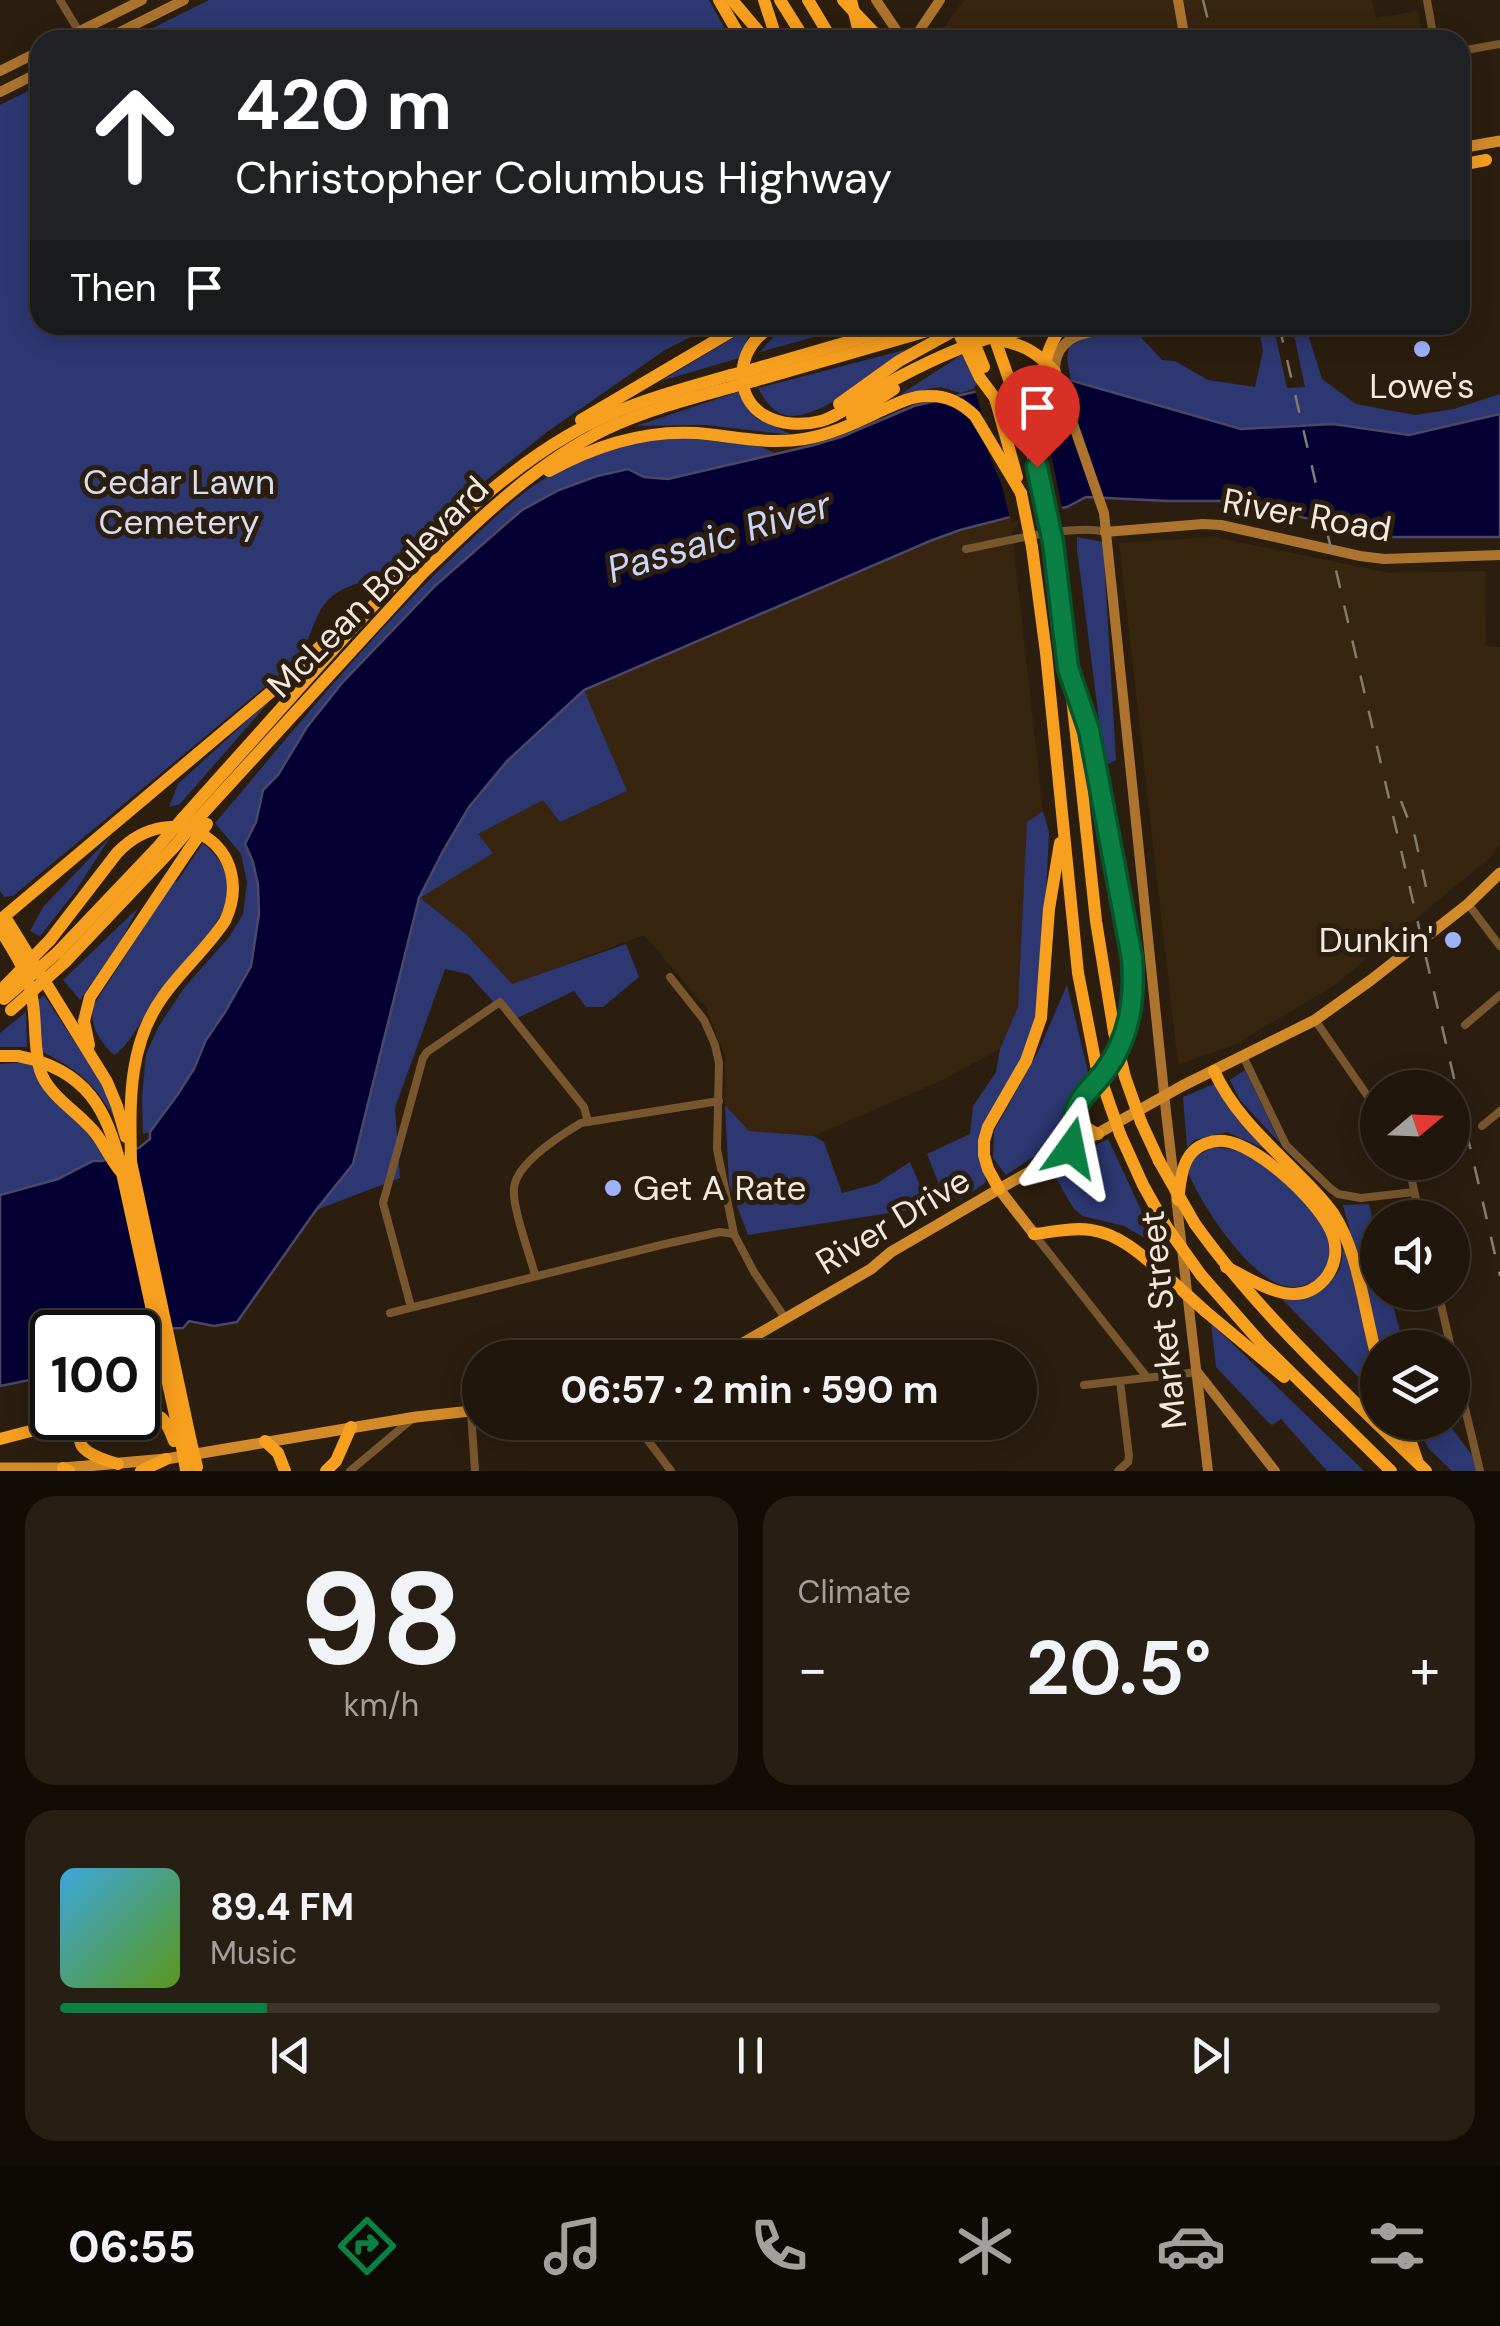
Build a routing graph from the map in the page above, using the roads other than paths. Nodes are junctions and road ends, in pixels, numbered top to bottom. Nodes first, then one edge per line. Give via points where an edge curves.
1 (60, 0) edge
2 (142, 0) edge
3 (184, 0) edge
4 (720, 0) edge
5 (732, 0) edge
6 (764, 0) edge
7 (780, 0) edge
8 (808, 0) edge
9 (843, 0) edge
10 (876, 0) edge
11 (940, 0) edge
12 (1178, 0) edge
13 (1427, 0) edge
14 (78, 30) edge
15 (92, 30) edge
16 (124, 30) edge
17 (736, 30) edge
18 (765, 30) edge
19 (771, 30) edge
20 (799, 30) edge
21 (826, 30) edge
22 (856, 30) edge
23 (862, 30) edge
24 (871, 30) edge
25 (896, 30) edge
26 (920, 30) edge
27 (1183, 30) edge
28 (1432, 30) edge
29 (1500, 44) edge
30 (1470, 49) edge
31 (30, 56) edge
32 (0, 72) edge
33 (30, 77) edge
34 (0, 92) edge
35 (1500, 141) edge
36 (1470, 146) edge
37 (725, 335) edge
38 (760, 335) edge
39 (876, 335) edge
40 (912, 335) edge
41 (947, 335) edge
42 (957, 335) edge
43 (970, 335) edge
44 (994, 335) edge
45 (1002, 335) edge
46 (1057, 335) edge
47 (1082, 335) edge
48 (983, 340) junction
49 (931, 362) junction
50 (1055, 372) junction
51 (754, 375) junction
52 (732, 381) junction
53 (995, 398) junction
54 (812, 422) junction
55 (834, 430) junction
56 (1037, 467) junction
57 (509, 478) junction
58 (1021, 493) junction
59 (489, 512) junction
60 (1106, 532) junction
61 (441, 537) junction
62 (966, 549) dead end
63 (1500, 555) edge
64 (1068, 668) junction
65 (195, 821) junction
66 (1063, 821) junction
67 (181, 849) junction
68 (1500, 873) edge
69 (1468, 904) junction
70 (1, 919) edge
71 (1500, 946) edge
72 (0, 948) edge
73 (58, 951) junction
74 (19, 962) junction
75 (670, 977) dead end
76 (1500, 994) edge
77 (3, 1004) edge
78 (1314, 1020) junction
79 (1465, 1025) dead end
80 (0, 1056) edge
81 (1243, 1056) junction
82 (98, 1066) junction
83 (1214, 1071) junction
84 (1360, 1086) edge
85 (1165, 1096) junction
86 (719, 1101) junction
87 (1079, 1103) junction
88 (1500, 1112) edge
89 (126, 1118) junction
90 (588, 1122) junction
91 (1482, 1126) dead end
92 (1098, 1134) junction
93 (1071, 1148) junction
94 (127, 1167) junction
95 (1412, 1180) edge
96 (999, 1189) junction
97 (1414, 1192) junction
98 (1416, 1200) edge
99 (1178, 1202) junction
100 (734, 1234) junction
101 (1034, 1234) junction
102 (1226, 1267) junction
103 (535, 1276) junction
104 (412, 1308) junction
105 (390, 1313) dead end
106 (784, 1318) junction
107 (1370, 1330) edge
108 (747, 1340) edge
109 (162, 1353) junction
110 (160, 1356) edge
111 (1198, 1372) junction
112 (1146, 1376) junction
113 (1120, 1381) junction
114 (1084, 1385) dead end
115 (1228, 1409) junction
116 (462, 1412) edge
117 (1202, 1413) junction
118 (160, 1416) edge
119 (416, 1416) junction
120 (1344, 1425) junction
121 (351, 1427) junction
122 (1470, 1428) edge
123 (30, 1431) edge
124 (0, 1438) edge
125 (81, 1440) edge
126 (476, 1440) edge
127 (648, 1440) edge
128 (1411, 1440) edge
129 (264, 1441) junction
130 (186, 1445) junction
131 (166, 1459) junction
132 (118, 1464) junction
133 (1422, 1467) edge
134 (0, 1468) edge
135 (66, 1470) edge
136 (192, 1470) edge
137 (141, 1471) edge
138 (286, 1471) edge
139 (326, 1471) edge
140 (350, 1471) edge
141 (475, 1471) edge
142 (671, 1471) edge
143 (1118, 1471) edge
144 (1208, 1471) edge
145 (1274, 1471) edge
146 (1391, 1471) edge
147 (1480, 1471) edge

1 - 14 street
2 - 15 main road
3 - 16 main road
4 - 17 highway
5 - 18 highway
6 - 19 highway
7 - 20 highway
8 - 21 highway
9 - 22 highway, bridge
9 - 23 highway
9 - 24 highway
10 - 25 main road
11 - 26 main road
12 - 27 main road
13 - 28 street
29 - 30 street
31 - 32 main road
33 - 34 main road
35 - 36 main road
37 - 57 highway via 564,431
38 - 54 highway via 743,369 752,405 772,420
39 - 51 highway, McLean Boulevard
40 - 51 highway, McLean Boulevard
41 - 54 highway
42 - 53 highway, bridge
43 - 53 highway, bridge
44 - 56 highway, bridge
45 - 48 highway
46 - 56 highway, bridge via 1041,383
47 - 50 main road via 1060,348
48 - 49 highway
48 - 50 highway via 1024,346
49 - 54 highway
49 - 55 highway
50 - 60 main road, Market Street
51 - 52 highway, McLean Boulevard, bridge
52 - 57 highway, McLean Boulevard via 658,396 609,415
52 - 59 highway, McLean Boulevard via 604,430 542,468
53 - 58 highway
55 - 58 highway via 920,396 950,400 979,422
55 - 59 highway via 776,442 681,433 628,440 564,463
56 - 64 highway, bridge
57 - 61 highway, McLean Boulevard
58 - 66 highway, bridge
59 - 65 highway, McLean Boulevard via 423,572
60 - 62 street via 1072,530
60 - 63 main road, River Road via 1222,524 1384,559
60 - 85 main road, Market Street
61 - 65 highway, McLean Boulevard via 352,629
61 - 70 highway via 278,686
64 - 87 highway via 1089,730 1132,958 1129,1022 1117,1052
64 - 102 highway, bridge via 1096,922 1125,1077 1158,1161
65 - 67 highway, bridge
65 - 73 highway, McLean Boulevard, bridge via 156,848
66 - 96 highway via 1041,1018 984,1142
66 - 120 highway, bridge via 1078,972 1096,1064 1143,1185 1200,1274
67 - 73 highway, McLean Boulevard
67 - 82 highway via 86,1006
68 - 69 main road, River Drive
69 - 71 street
69 - 78 main road, River Drive
70 - 74 highway
70 - 82 highway
72 - 74 highway
73 - 77 highway, McLean Boulevard, bridge
73 - 77 highway, bridge
73 - 89 highway via 116,853 145,831 190,829 220,850 233,886 231,908 151,1016 136,1052
74 - 94 highway via 32,994 42,1075 114,1164
75 - 86 street via 712,1037
76 - 79 street
78 - 81 main road, River Drive
78 - 84 street
80 - 94 highway, bridge via 46,1062 88,1092
81 - 83 main road, River Drive
81 - 97 street via 1286,1145 1330,1188 1350,1198
82 - 89 highway
83 - 85 main road, River Drive
83 - 107 highway via 1244,1120 1333,1213
85 - 92 main road, River Drive
85 - 99 main road, Market Street
86 - 90 street
86 - 100 street via 717,1149
87 - 92 highway via 1080,1122
87 - 93 highway
88 - 91 street
89 - 94 highway
90 - 103 street via 516,1178 514,1198
90 - 104 street via 584,1107 500,1002 428,1052 383,1204
92 - 93 main road, River Drive
93 - 96 main road, River Drive
94 - 109 highway
94 - 109 highway
95 - 97 street
96 - 101 main road
96 - 106 main road, River Drive
97 - 98 street
99 - 102 highway via 1189,1155 1208,1142 1231,1142 1300,1190 1333,1236 1330,1271 1303,1293 1274,1292
99 - 111 main road, Market Street
100 - 103 street
100 - 106 street
101 - 112 street
101 - 120 highway, bridge via 1106,1234
102 - 133 highway
103 - 104 street
104 - 105 street
106 - 108 main road, River Drive
109 - 110 highway
109 - 130 highway
111 - 112 street
111 - 115 main road
111 - 117 main road, Market Street
112 - 113 street
113 - 114 street
113 - 143 street via 1129,1456
115 - 117 main road
115 - 145 main road
116 - 119 main road
117 - 144 main road, Market Street
118 - 130 highway via 173,1440
119 - 121 main road
119 - 140 street
120 - 146 highway
121 - 129 main road
121 - 139 highway
122 - 147 street
123 - 124 highway
125 - 132 highway via 89,1454
126 - 141 street
127 - 142 street
128 - 133 highway
129 - 131 main road
129 - 138 highway
130 - 136 highway, bridge
131 - 132 main road
131 - 137 highway
132 - 135 main road
134 - 135 main road

